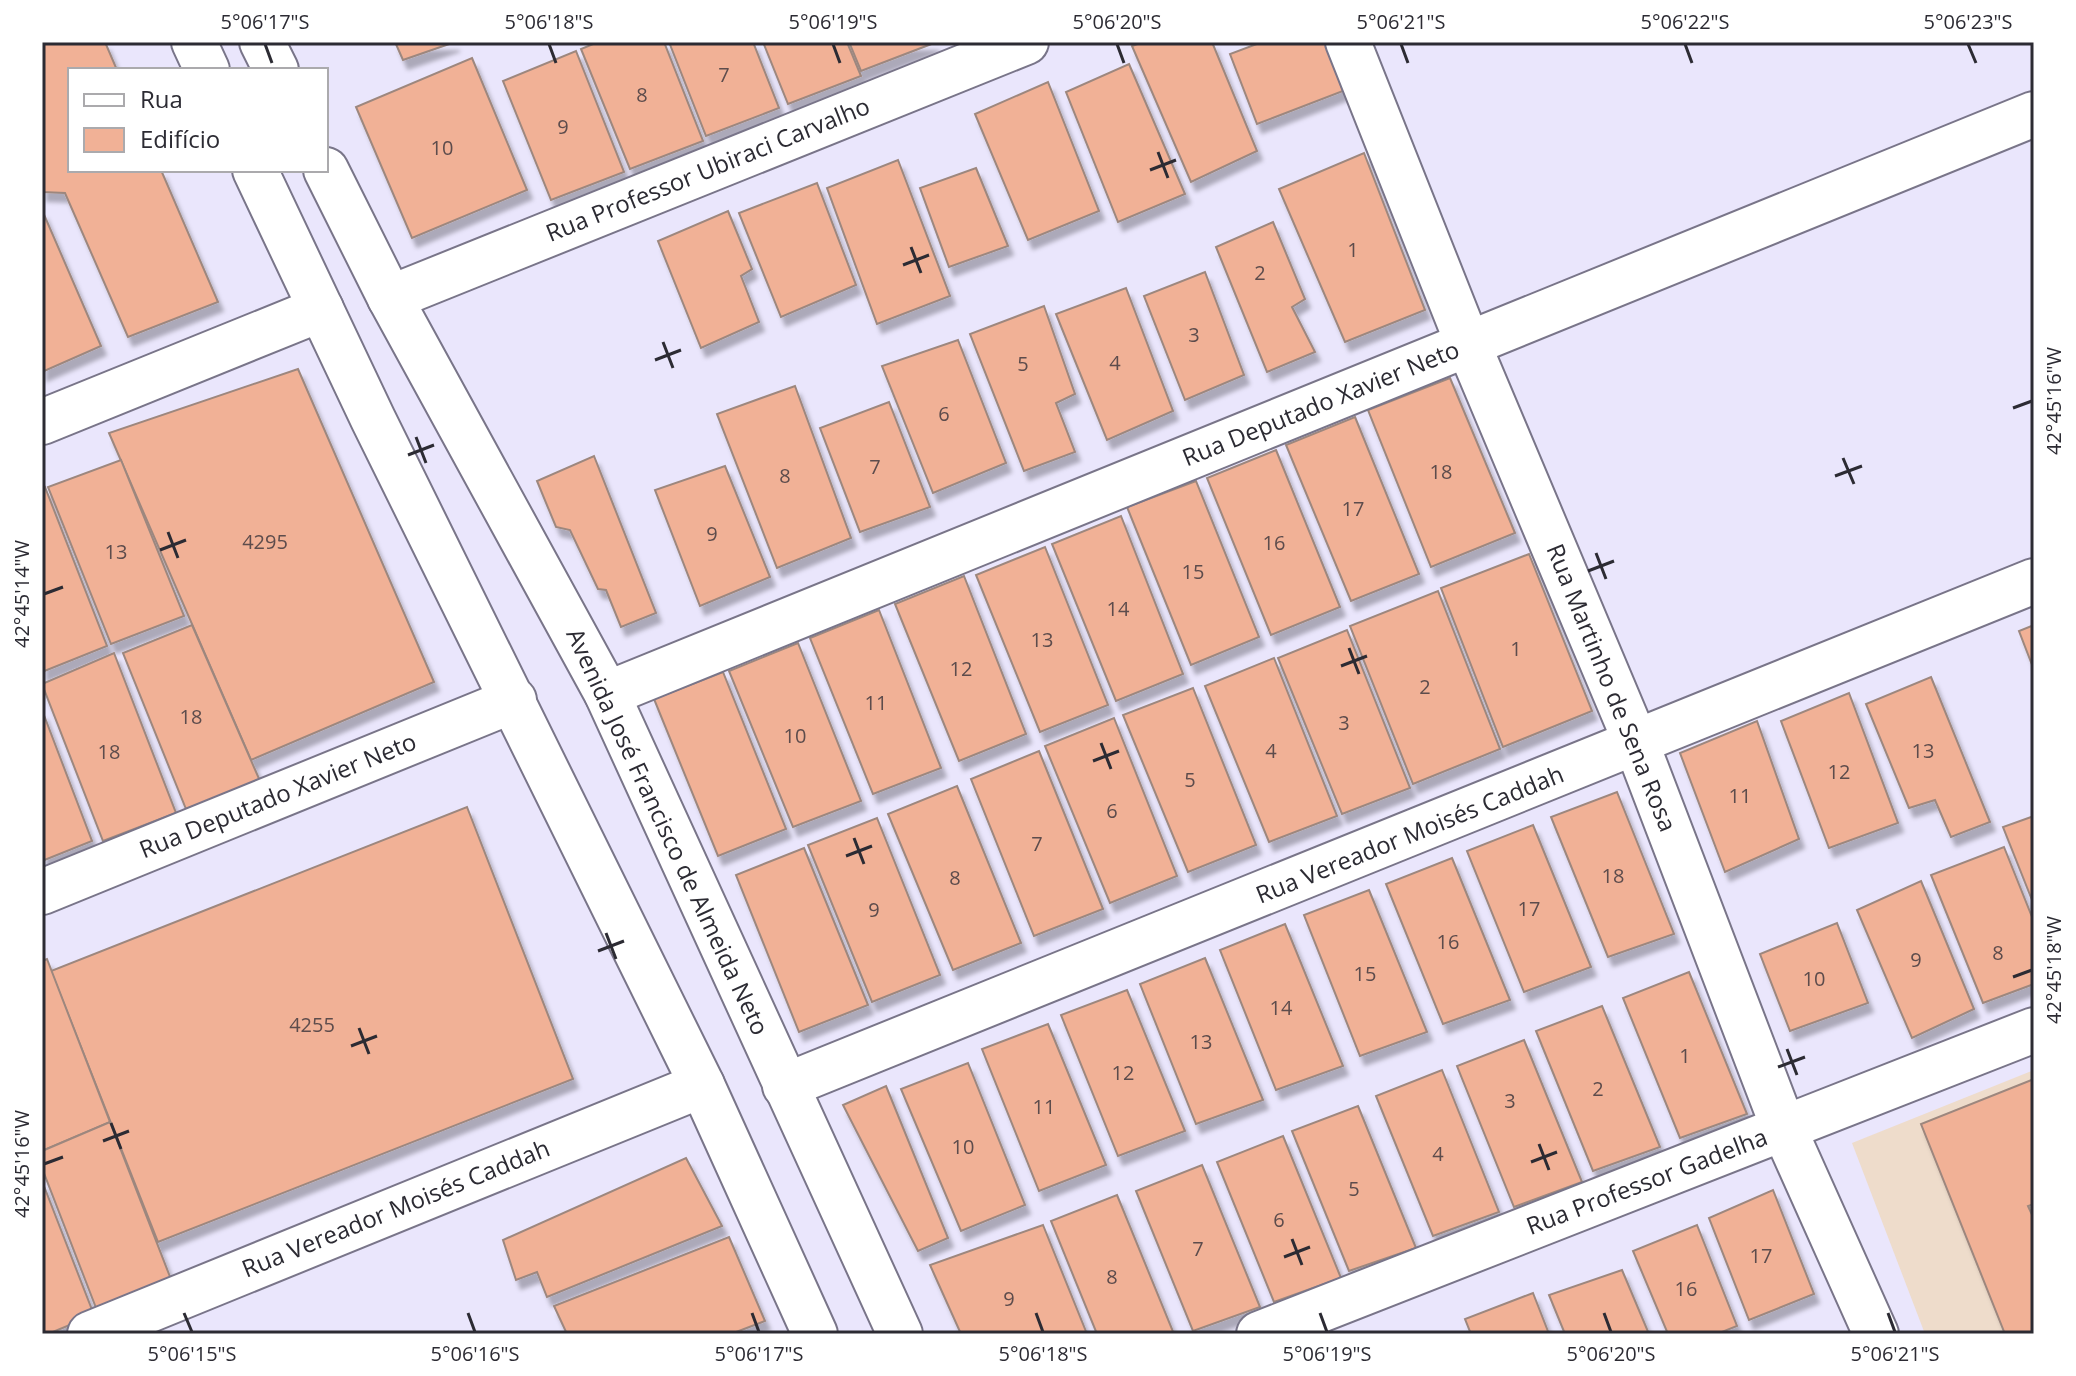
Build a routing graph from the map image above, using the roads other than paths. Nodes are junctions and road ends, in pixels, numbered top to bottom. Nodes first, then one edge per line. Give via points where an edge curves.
1 (194, 42) edge
2 (262, 42) edge
3 (1026, 42) edge
4 (1348, 42) edge
5 (206, 68) edge
6 (275, 68) edge
7 (2034, 114) edge
8 (256, 172) edge
9 (327, 172) edge
10 (390, 298) junction
11 (321, 309) junction
12 (1468, 344) junction
13 (42, 422) edge
14 (2034, 581) edge
15 (607, 694) junction
16 (514, 700) junction
17 (1637, 745) junction
18 (42, 892) edge
19 (2034, 1030) edge
20 (702, 1085) junction
21 (785, 1086) junction
22 (1784, 1129) junction
23 (90, 1334) edge
24 (815, 1334) edge
25 (900, 1334) edge
26 (1259, 1334) edge
27 (1876, 1334) edge

1 - 5 street
2 - 6 street
3 - 10 street, Rua Professor Ubiraci Carvalho
4 - 12 street, Rua Martinho de Sena Rosa
7 - 12 street, Rua Deputado Xavier Neto
8 - 11 street
9 - 10 street, Avenida José Francisco de Almeida Neto
10 - 15 street, Avenida José Francisco de Almeida Neto
11 - 13 street
11 - 16 street
12 - 15 street, Rua Deputado Xavier Neto
12 - 17 street, Rua Martinho de Sena Rosa
14 - 17 street, Rua Vereador Moisés Caddah
15 - 21 street, Avenida José Francisco de Almeida Neto
16 - 18 street, Rua Deputado Xavier Neto
16 - 20 street
17 - 21 street, Rua Vereador Moisés Caddah
17 - 22 street, Rua Martinho de Sena Rosa
19 - 22 street, Rua Professor Gadelha
20 - 23 street, Rua Vereador Moisés Caddah
20 - 24 street
21 - 25 street, Avenida José Francisco de Almeida Neto
22 - 26 street, Rua Professor Gadelha
22 - 27 street, Rua Martinho de Sena Rosa

